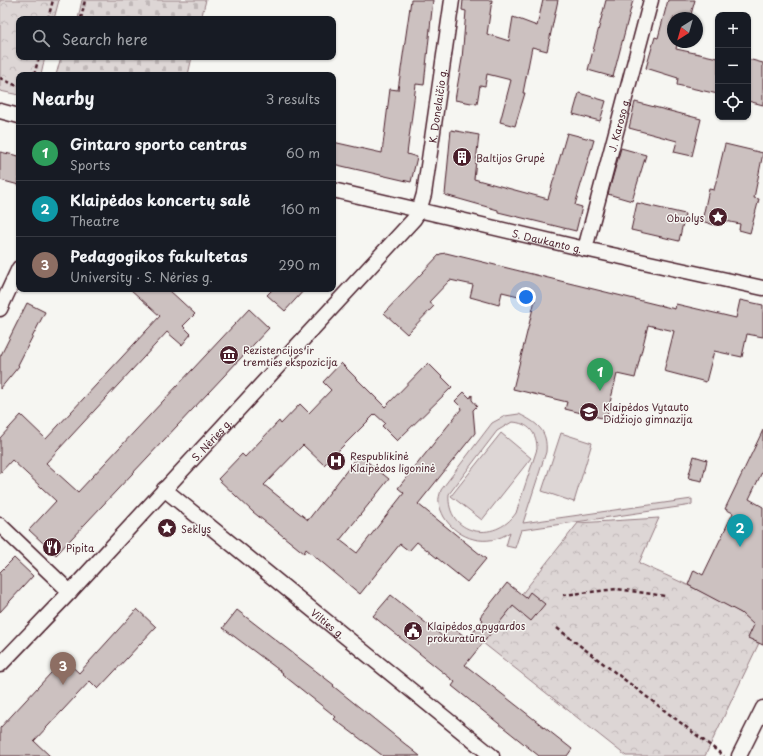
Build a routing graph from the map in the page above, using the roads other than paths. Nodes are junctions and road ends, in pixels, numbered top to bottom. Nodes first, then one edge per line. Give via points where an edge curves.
1 (452, 0) edge
2 (651, 0) edge
3 (0, 111) edge
4 (16, 115) edge
5 (336, 191) edge
6 (419, 211) junction
7 (586, 249) junction
8 (16, 274) edge
9 (763, 288) edge
10 (0, 309) edge
11 (164, 489) junction
12 (0, 525) edge
13 (70, 592) junction
14 (0, 665) edge
15 (763, 708) edge
16 (492, 756) edge
17 (739, 756) edge

1 - 6 street, K. Donelaičio g. via 424,194
2 - 7 street, J. Karoso g.
3 - 4 street
5 - 6 street, S. Daukanto g.
6 - 7 street, S. Daukanto g.
6 - 11 street, S. Nėries g. via 406,229
7 - 9 street, S. Daukanto g.
8 - 10 street
11 - 13 street, S. Nėries g.
11 - 16 street, Vilties g.
12 - 13 street
13 - 14 street, S. Nėries g.
15 - 17 street

